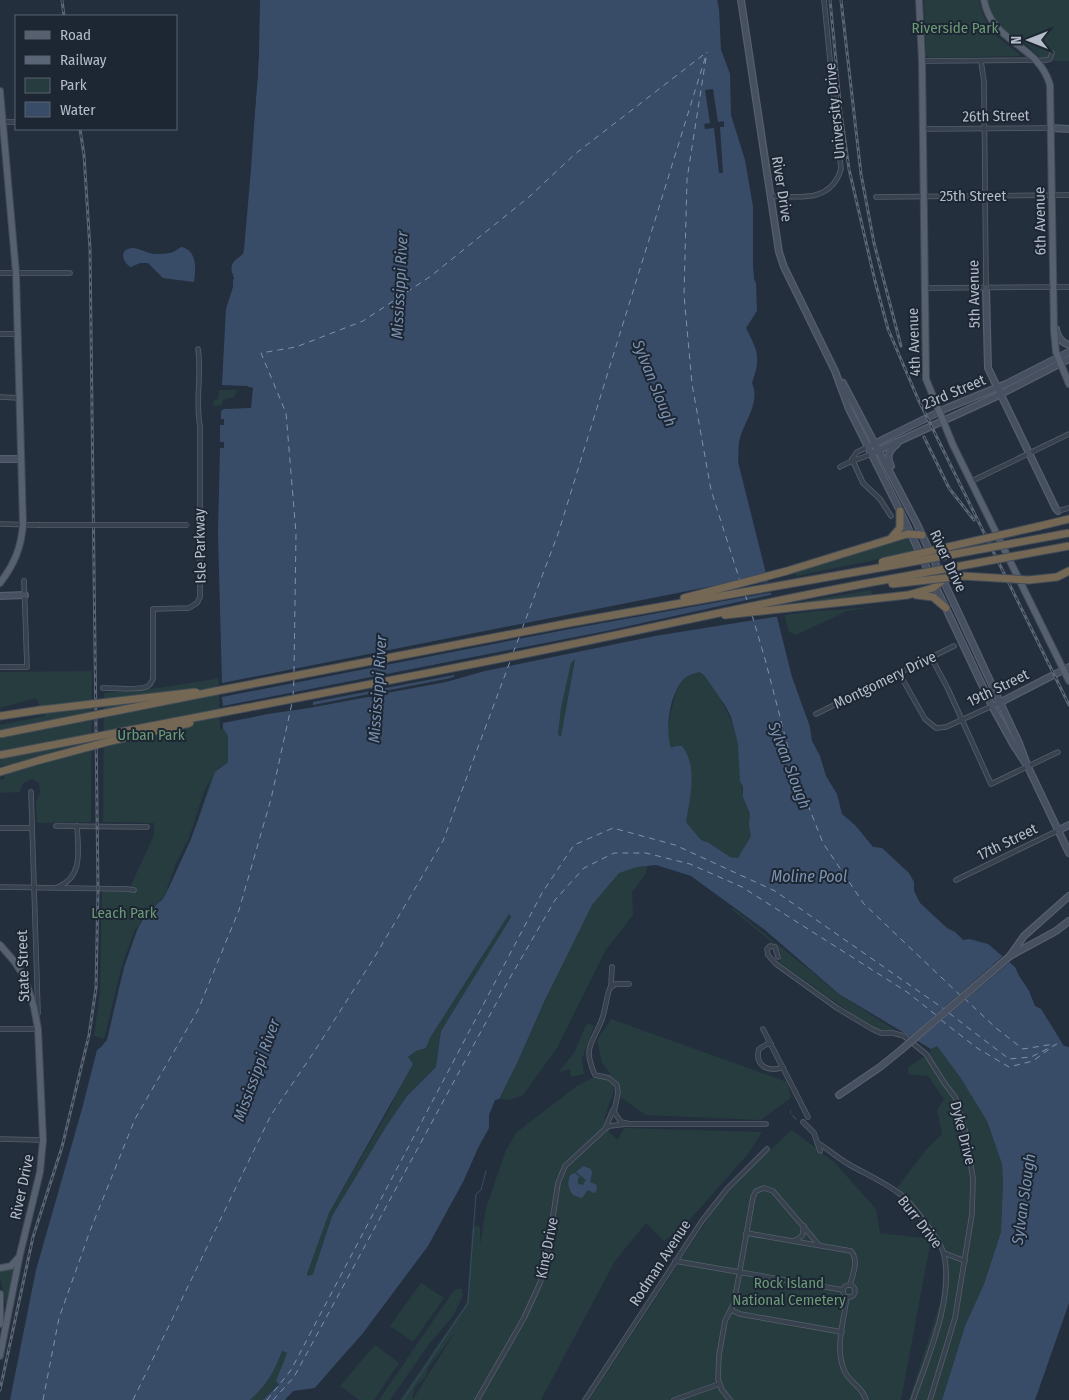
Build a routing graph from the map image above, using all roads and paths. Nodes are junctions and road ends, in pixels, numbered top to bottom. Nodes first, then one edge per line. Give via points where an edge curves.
1 (741, 0) edge
2 (824, 0) edge
3 (920, 0) edge
4 (984, 0) edge
5 (1052, 53) dead end
6 (1037, 60) junction
7 (922, 61) junction
8 (981, 61) junction
9 (0, 91) edge
10 (1, 122) edge
11 (15, 122) edge
12 (984, 128) junction
13 (1051, 128) junction
14 (923, 129) junction
15 (1069, 129) edge
16 (1052, 195) junction
17 (1069, 195) edge
18 (771, 196) junction
19 (924, 196) junction
20 (985, 196) junction
21 (876, 197) dead end
22 (0, 273) edge
23 (16, 273) junction
24 (70, 273) dead end
25 (1053, 287) junction
26 (1069, 287) edge
27 (925, 288) junction
28 (986, 288) junction
29 (1054, 310) junction
30 (0, 334) edge
31 (18, 334) junction
32 (1069, 345) edge
33 (198, 349) dead end
34 (1069, 352) edge
35 (1069, 359) edge
36 (1059, 360) junction
37 (835, 371) junction
38 (1069, 384) edge
39 (997, 388) junction
40 (1000, 394) junction
41 (0, 397) edge
42 (20, 398) junction
43 (939, 412) junction
44 (943, 420) junction
45 (1069, 434) edge
46 (905, 439) junction
47 (875, 444) junction
48 (868, 447) junction
49 (879, 450) junction
50 (871, 454) junction
51 (1029, 454) junction
52 (0, 459) edge
53 (21, 459) junction
54 (852, 459) junction
55 (840, 467) dead end
56 (974, 480) dead end
57 (905, 500) junction
58 (1069, 508) edge
59 (900, 511) junction
60 (1058, 511) joint
61 (891, 516) dead end
62 (1069, 519) edge
63 (0, 524) edge
64 (23, 525) junction
65 (199, 525) junction
66 (1069, 533) edge
67 (911, 534) junction
68 (922, 535) junction
69 (890, 539) junction
70 (1069, 546) edge
71 (883, 564) junction
72 (1069, 571) edge
73 (943, 580) junction
74 (24, 581) dead end
75 (891, 581) junction
76 (0, 583) edge
77 (936, 586) junction
78 (908, 595) junction
79 (0, 596) edge
80 (25, 596) junction
81 (655, 608) junction
82 (946, 608) junction
83 (695, 618) junction
84 (954, 646) dead end
85 (931, 657) junction
86 (0, 667) edge
87 (1066, 668) edge
88 (899, 673) junction
89 (1069, 680) edge
90 (103, 688) dead end
91 (216, 692) junction
92 (1000, 702) junction
93 (992, 706) junction
94 (219, 713) junction
95 (816, 714) dead end
96 (0, 716) edge
97 (961, 720) junction
98 (0, 734) edge
99 (1058, 752) dead end
100 (0, 755) edge
101 (1028, 767) junction
102 (0, 772) edge
103 (31, 792) dead end
104 (1069, 825) edge
105 (56, 826) dead end
106 (77, 826) junction
107 (147, 827) dead end
108 (0, 828) edge
109 (32, 828) junction
110 (1059, 830) junction
111 (1069, 853) edge
112 (72, 876) junction
113 (956, 880) dead end
114 (0, 887) edge
115 (33, 887) junction
116 (56, 888) junction
117 (76, 889) junction
118 (134, 890) dead end
119 (1069, 896) edge
120 (1069, 921) edge
121 (0, 945) edge
122 (778, 956) dead end
123 (1010, 956) junction
124 (612, 967) dead end
125 (629, 984) dead end
126 (612, 986) junction
127 (0, 1029) edge
128 (38, 1029) junction
129 (763, 1029) dead end
130 (771, 1044) junction
131 (783, 1067) junction
132 (839, 1095) dead end
133 (614, 1109) junction
134 (808, 1117) dead end
135 (802, 1122) dead end
136 (627, 1124) junction
137 (766, 1124) dead end
138 (605, 1129) junction
139 (0, 1139) edge
140 (42, 1140) junction
141 (818, 1143) junction
142 (767, 1149) dead end
143 (820, 1151) dead end
144 (804, 1226) junction
145 (746, 1233) junction
146 (794, 1241) junction
147 (819, 1245) junction
148 (944, 1253) junction
149 (20, 1254) junction
150 (675, 1261) junction
151 (965, 1261) junction
152 (0, 1268) edge
153 (739, 1272) junction
154 (850, 1285) junction
155 (843, 1290) junction
156 (0, 1294) edge
157 (847, 1297) junction
158 (1, 1306) edge
159 (10, 1306) junction
160 (731, 1310) junction
161 (0, 1324) edge
162 (842, 1332) junction
163 (0, 1356) edge
164 (720, 1384) junction
165 (477, 1400) edge
166 (586, 1400) edge
167 (674, 1400) edge
168 (730, 1400) edge
169 (866, 1400) edge
170 (913, 1400) edge
171 (930, 1400) edge

1 - 18 main road, River Drive
2 - 18 street, University Drive via 841,169 836,182 821,194
3 - 7 main road, 4th Avenue
4 - 6 main road via 998,30
5 - 6 street via 1049,60
6 - 8 street
6 - 13 main road, 6th Avenue via 1050,85
7 - 8 street
7 - 14 main road, 4th Avenue
8 - 12 street, 5th Avenue via 984,72
9 - 10 main road
10 - 11 street
10 - 23 main road
12 - 13 street, 26th Street
12 - 14 street, 26th Street
12 - 20 street, 5th Avenue
13 - 15 main road, 26th Street
13 - 16 main road, 6th Avenue
14 - 19 main road, 4th Avenue
16 - 17 street, 25th Street
16 - 20 street, 25th Street
16 - 25 main road, 6th Avenue
18 - 37 main road, River Drive via 784,266
19 - 20 street, 25th Street
19 - 21 street, 25th Street
19 - 27 main road, 4th Avenue
20 - 28 street, 5th Avenue
22 - 23 street
23 - 24 street
23 - 31 main road
25 - 26 street
25 - 28 street
25 - 29 main road, 6th Avenue
27 - 28 street
27 - 43 main road, 4th Avenue via 926,379
28 - 39 main road, 5th Avenue via 987,365
29 - 32 main road via 1058,338
29 - 36 main road, 6th Avenue via 1054,338
30 - 31 street
31 - 42 main road
33 - 65 street, Isle Parkway
34 - 36 main road, 23rd Street
35 - 36 main road, 23rd Street
36 - 38 main road, 6th Avenue
36 - 39 main road, 23rd Street
36 - 40 main road, 23rd Street
37 - 47 main road, River Drive
37 - 48 main road, River Drive
39 - 40 main road, 5th Avenue
39 - 43 main road, 23rd Street
40 - 44 main road, 23rd Street
40 - 51 main road, 5th Avenue
41 - 42 street
42 - 53 main road
43 - 44 main road, 4th Avenue
43 - 47 main road, 23rd Street
44 - 46 main road, 23rd Street
44 - 87 main road, 4th Avenue
45 - 51 street
46 - 49 main road, 23rd Street
46 - 57 main road via 891,449 888,459
47 - 48 main road, 23rd Street
47 - 49 main road, River Drive
48 - 50 main road, River Drive
48 - 54 street, 23rd Street via 857,452
49 - 50 main road, 23rd Street
49 - 57 main road, River Drive
50 - 54 street, 23rd Street
50 - 59 main road, River Drive
51 - 56 street
51 - 60 main road, 5th Avenue
52 - 53 main road
53 - 64 main road
54 - 55 street, 23rd Street
54 - 61 street via 863,483 880,499
57 - 68 main road, River Drive
58 - 60 street
59 - 67 main road, River Drive
59 - 69 highway via 900,528
62 - 71 highway, bridge
63 - 64 street
64 - 65 street, bridge
64 - 76 main road via 18,552
65 - 90 street, Isle Parkway via 200,597 189,608 152,609 153,679 147,687
66 - 71 highway, bridge
67 - 68 highway
67 - 69 highway
67 - 77 main road, River Drive
68 - 73 main road, River Drive
69 - 81 highway
70 - 75 highway, bridge
71 - 81 highway
72 - 75 highway, bridge via 1057,577 1030,580 963,576
73 - 77 highway
73 - 92 main road, River Drive
74 - 80 street
75 - 83 highway via 858,584
77 - 78 highway
77 - 82 main road, River Drive
78 - 82 highway via 930,596
78 - 83 highway
79 - 80 main road
80 - 86 street via 27,667
81 - 91 highway
82 - 93 main road, River Drive
83 - 94 highway
84 - 85 street, Montgomery Drive
85 - 88 street, Montgomery Drive
85 - 97 street
87 - 89 main road, 4th Avenue
87 - 92 main road, 19th Street
88 - 95 street, Montgomery Drive
88 - 97 street, 19th Street via 925,719 936,728
91 - 96 highway, bridge via 176,693
91 - 98 highway, bridge
92 - 93 main road, 19th Street
92 - 101 main road, River Drive
93 - 97 street, 19th Street
93 - 101 main road, River Drive
94 - 100 highway, bridge
94 - 102 highway, bridge
97 - 101 street via 992,784
99 - 101 street
101 - 110 main road, River Drive
103 - 109 street, State Street
104 - 110 main road, 17th Street
105 - 106 street
106 - 107 street
106 - 112 street via 79,859
108 - 109 street
109 - 115 street, State Street
110 - 111 main road, River Drive
110 - 113 street, 17th Street
112 - 116 street
112 - 117 street
114 - 115 street
115 - 116 street
115 - 128 street, State Street
116 - 117 street
117 - 118 street
119 - 123 main road via 1024,936
120 - 123 main road
121 - 128 main road via 24,976
122 - 151 street, Dyke Drive via 775,947 767,949 776,964 836,1008 872,1029 904,1036 926,1054 955,1096 966,1134 973,1179
123 - 132 main road, bridge via 901,1050
124 - 126 street
125 - 126 street
126 - 133 street via 589,1048 595,1075 609,1078 617,1085
127 - 128 street
128 - 140 main road, State Street
129 - 130 street
130 - 131 street
130 - 131 street via 760,1049 760,1064 767,1068
131 - 134 street
133 - 136 street via 618,1120
133 - 138 street
135 - 141 street, Burr Drive via 814,1133
136 - 137 street
136 - 138 street
138 - 165 street, King Drive via 565,1166 558,1184 540,1283 524,1318
139 - 140 street
140 - 149 main road, River Drive via 40,1172
141 - 143 street, Burr Drive
141 - 148 street, Burr Drive via 847,1164 900,1194
142 - 150 street, Rodman Avenue via 716,1202
144 - 145 street via 773,1191 758,1189 753,1197
144 - 146 street via 802,1236
144 - 147 street
145 - 146 street
145 - 153 street
146 - 147 street
147 - 154 street via 851,1251 855,1257
148 - 151 street
148 - 170 street, Burr Drive via 946,1282 943,1304
149 - 152 main road via 11,1266
149 - 159 main road, River Drive
150 - 153 street
150 - 166 street, Rodman Avenue
151 - 171 street, Dyke Drive via 951,1335
153 - 155 street
153 - 160 street
154 - 155 street
154 - 157 street via 855,1293
155 - 157 street
156 - 158 main road
157 - 162 street
158 - 159 street
158 - 161 main road
159 - 163 main road, River Drive
160 - 162 street
160 - 164 street via 723,1328 718,1369
162 - 169 street via 843,1369 861,1389
164 - 167 street
164 - 168 street

